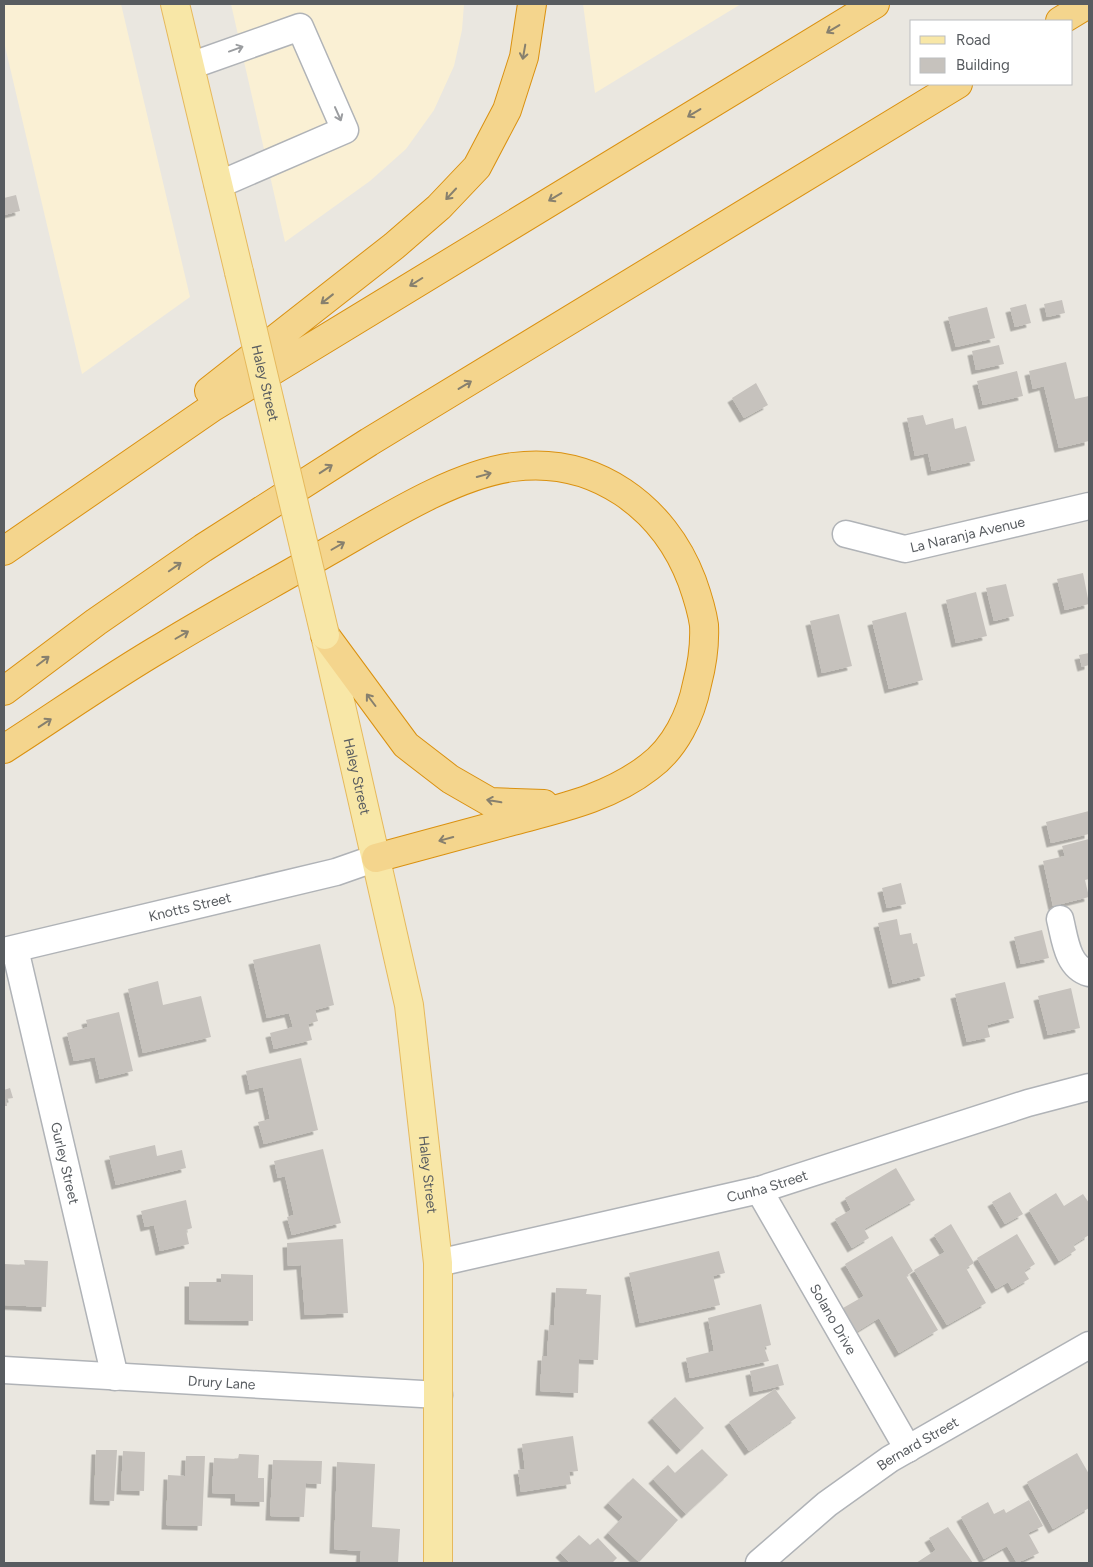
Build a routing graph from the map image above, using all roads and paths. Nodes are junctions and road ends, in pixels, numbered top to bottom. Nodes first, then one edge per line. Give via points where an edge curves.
1 (175, 4) edge
2 (532, 4) edge
3 (875, 4) edge
4 (1088, 4) edge
5 (1062, 20) edge
6 (190, 66) junction
7 (956, 85) edge
8 (218, 184) junction
9 (1089, 506) edge
10 (46, 520) junction
11 (846, 534) dead end
12 (4, 551) edge
13 (325, 635) junction
14 (4, 690) edge
15 (4, 749) edge
16 (578, 804) junction
17 (376, 858) junction
18 (1060, 919) dead end
19 (9, 950) edge
20 (1089, 973) edge
21 (1089, 1087) edge
22 (759, 1190) junction
23 (438, 1263) junction
24 (1089, 1345) edge
25 (4, 1370) edge
26 (115, 1377) junction
27 (439, 1395) junction
28 (908, 1449) junction
29 (438, 1563) edge
30 (760, 1563) edge

1 - 6 main road, Haley Street
2 -> 10 highway via 524,57 507,110 477,167 446,201 394,246
3 -> 10 highway via 213,407
4 - 5 highway
6 - 8 main road, Haley Street
6 -> 8 street via 300,27 345,130
14 -> 7 highway via 203,548 368,442
8 - 13 main road, Haley Street, bridge
9 - 11 street, La Naranja Avenue via 905,548
10 - 12 highway
16 -> 13 highway via 490,802 450,780 406,745
13 - 17 main road, Haley Street
15 -> 16 highway via 161,647 402,510 470,478 512,467 546,466 576,471 616,487 639,502 666,530 684,562 704,625 702,666 693,703 678,736 650,767 611,790
16 -> 17 highway
17 - 19 street, Knotts Street via 336,872
17 - 23 main road, Haley Street via 409,1005
18 - 20 street via 1074,965
19 - 26 street, Gurley Street
21 - 22 street, Cunha Street via 1028,1103
22 - 23 street, Cunha Street
22 - 28 street, Solano Drive
23 - 27 main road, Haley Street
24 - 28 street, Bernard Street
25 - 26 street, Drury Lane
26 - 27 street, Drury Lane
27 - 29 main road, Haley Street
28 - 30 street, Bernard Street via 827,1504

